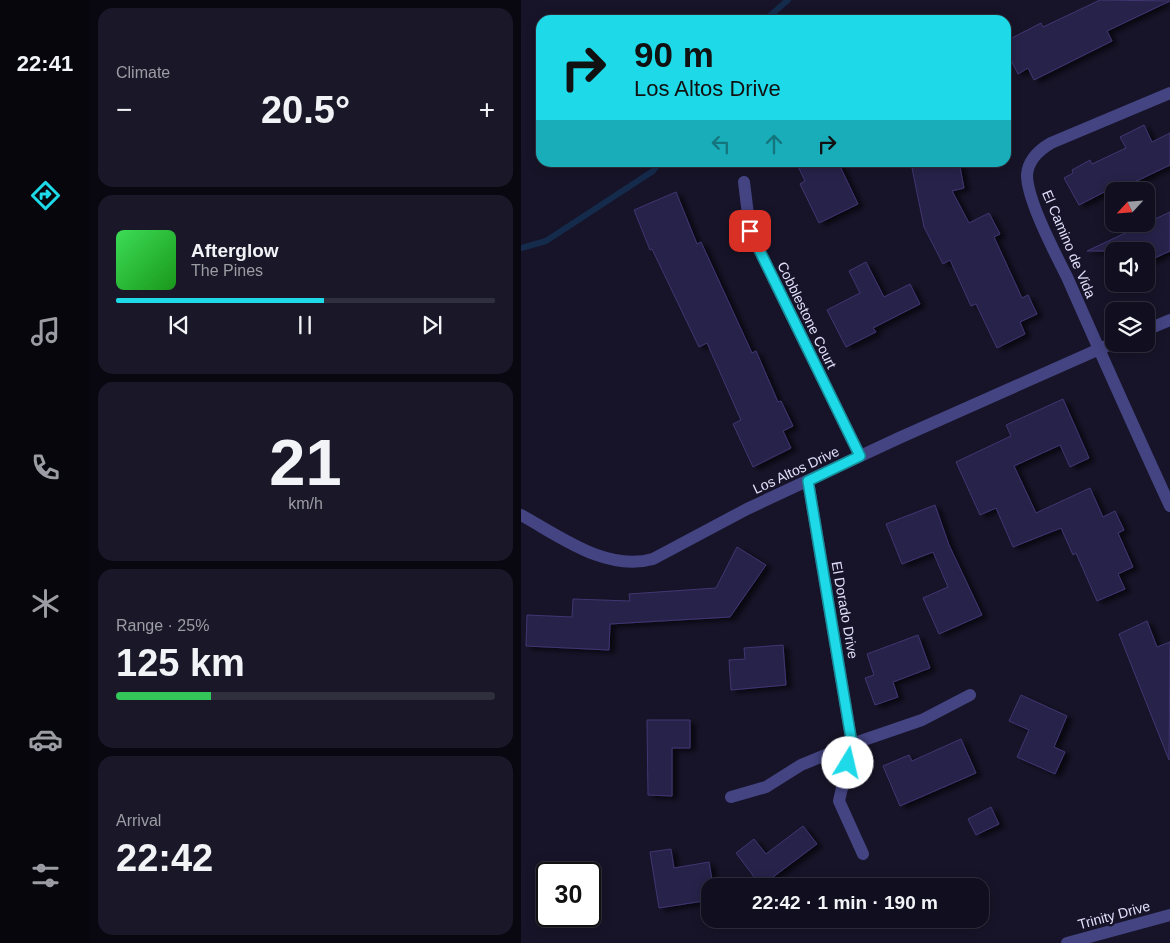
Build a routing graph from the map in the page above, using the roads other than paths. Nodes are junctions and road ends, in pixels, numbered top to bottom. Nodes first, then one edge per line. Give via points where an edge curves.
1 (1170, 93) edge
2 (745, 182) dead end
3 (1170, 320) edge
4 (1155, 326) edge
5 (1105, 346) edge
6 (1099, 349) junction
7 (860, 456) junction
8 (808, 481) junction
9 (1170, 506) edge
10 (521, 515) edge
11 (970, 695) dead end
12 (852, 744) junction
13 (731, 797) dead end
14 (863, 854) dead end
15 (1170, 916) edge
16 (1067, 943) edge

1 - 6 street, El Camino de Vida via 1051,143 1042,148 1028,167 1031,194
2 - 7 street, Cobblestone Court via 750,231
3 - 4 street
5 - 6 street, Los Altos Drive
6 - 7 street, Los Altos Drive
6 - 9 street, El Camino de Vida
7 - 8 street, Los Altos Drive
8 - 10 street, Los Altos Drive via 653,558 633,563 599,557
8 - 12 street, El Dorado Drive
11 - 12 street via 922,720
12 - 13 street via 801,765 766,787
12 - 14 street, El Dorado Drive via 839,801
15 - 16 street, Trinity Drive

